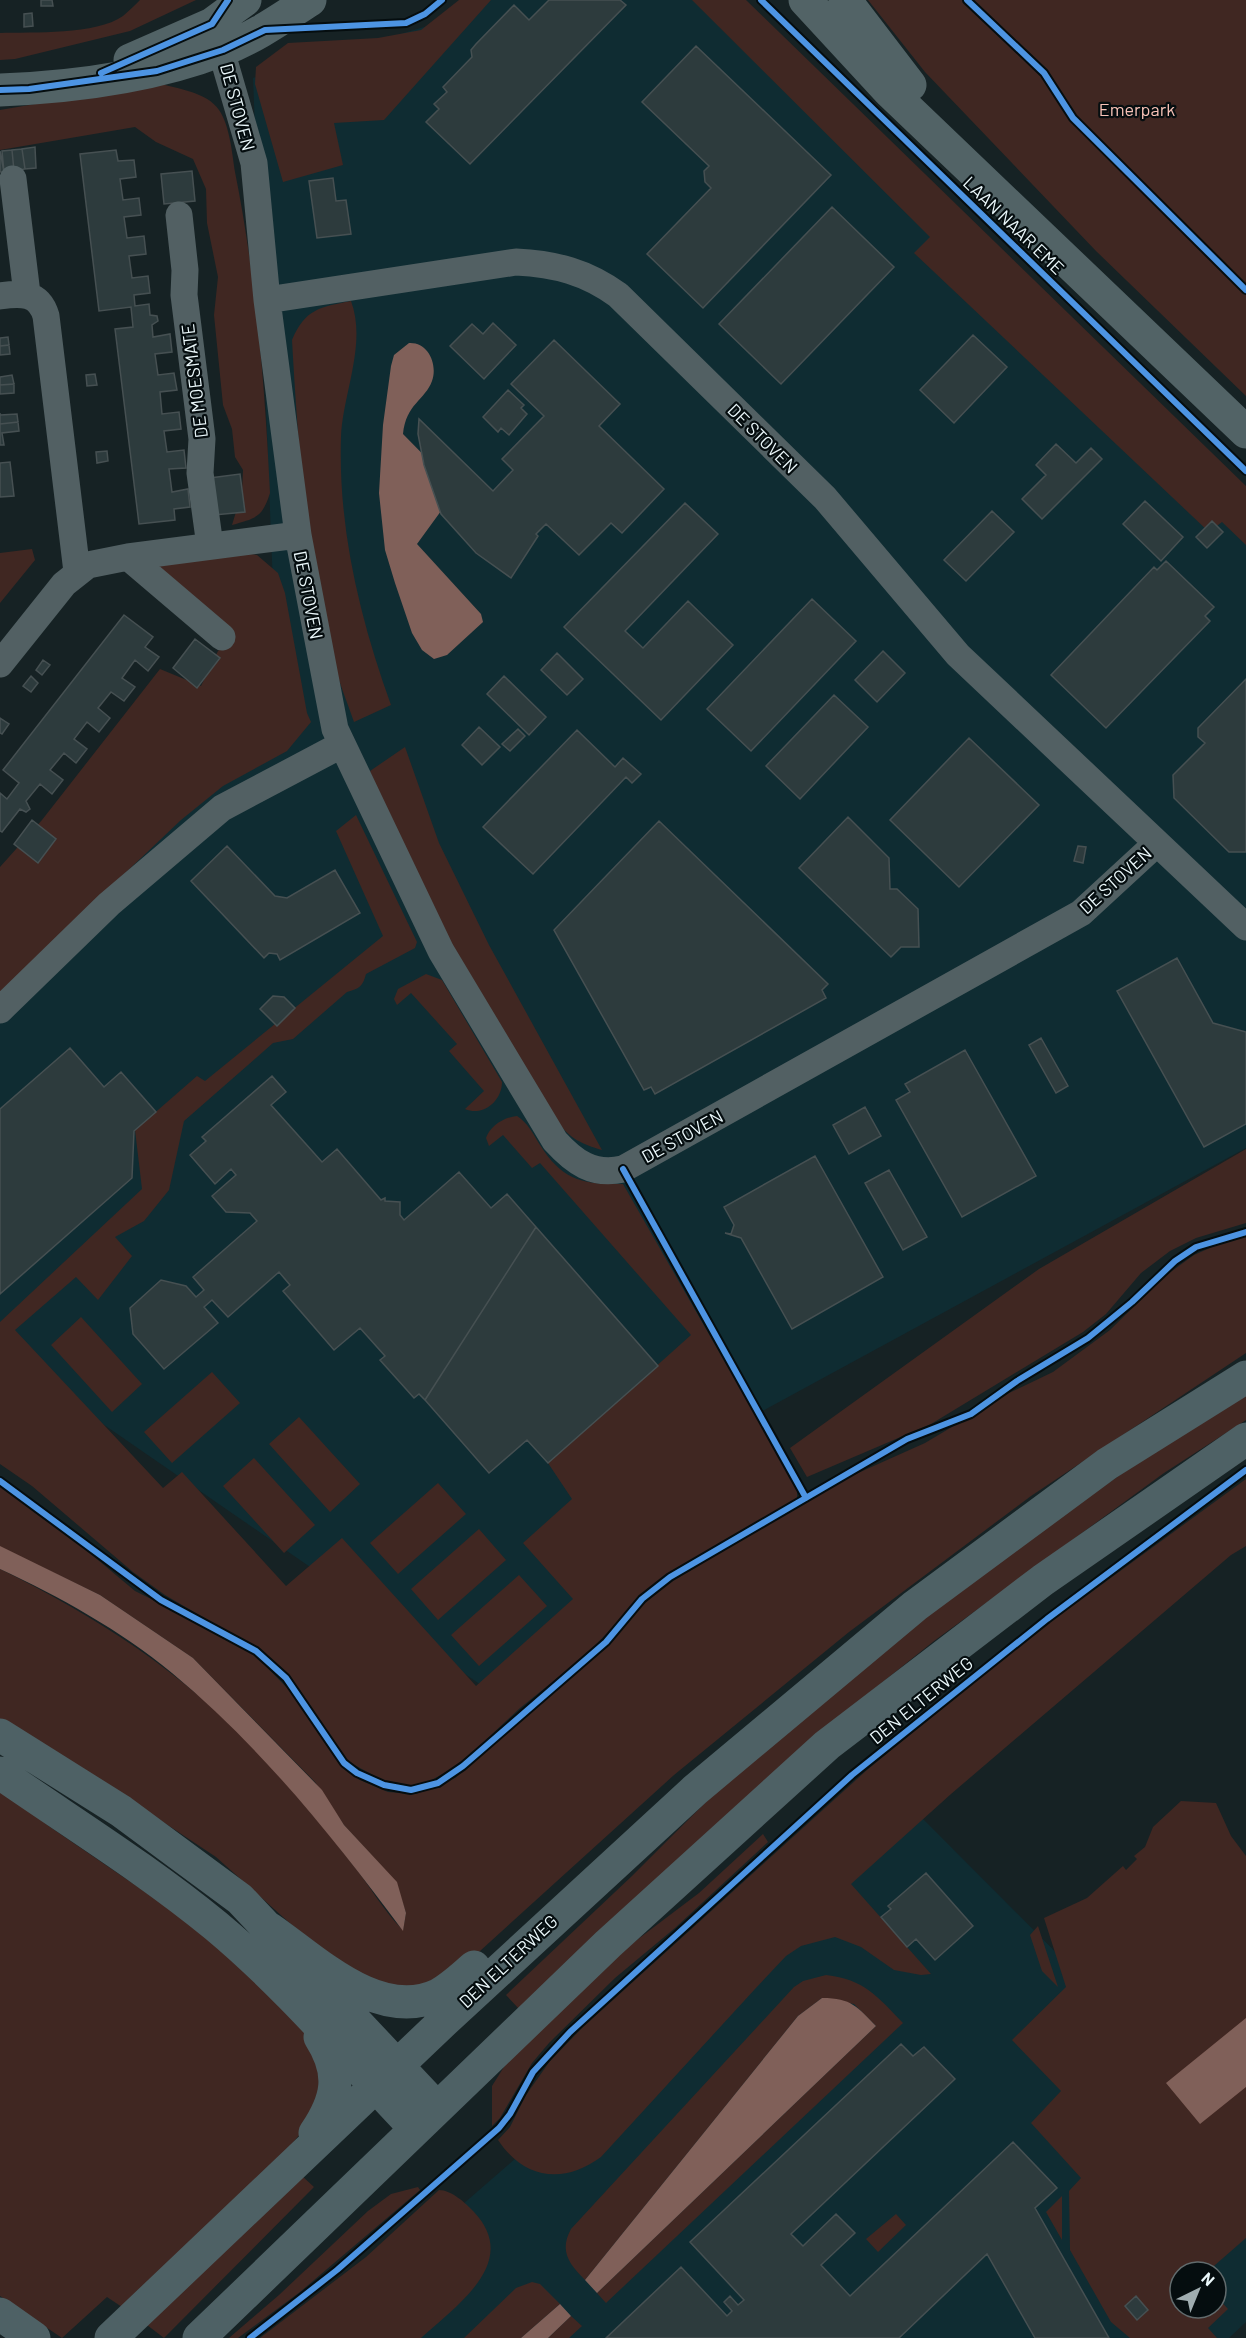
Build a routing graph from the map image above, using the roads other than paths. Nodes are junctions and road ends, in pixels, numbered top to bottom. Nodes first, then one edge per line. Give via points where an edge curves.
1 (245, 0) edge
2 (310, 0) edge
3 (805, 0) edge
4 (845, 0) edge
5 (218, 37) junction
6 (0, 90) edge
7 (12, 179) dead end
8 (1015, 210) junction
9 (179, 215) dead end
10 (27, 294) junction
11 (0, 296) edge
12 (267, 300) junction
13 (1174, 362) junction
14 (1246, 424) edge
15 (1246, 432) edge
16 (298, 535) junction
17 (210, 546) junction
18 (128, 557) junction
19 (77, 572) junction
20 (222, 637) dead end
21 (0, 664) edge
22 (341, 745) junction
23 (1157, 843) junction
24 (1246, 927) edge
25 (0, 1010) edge
26 (1246, 1377) edge
27 (1246, 1438) edge
28 (915, 1606) junction
29 (0, 1735) edge
30 (0, 1773) edge
31 (270, 1929) junction
32 (296, 2002) junction
33 (386, 2076) junction
34 (425, 2118) junction
35 (282, 2174) junction
36 (0, 2314) edge
37 (122, 2328) edge
38 (34, 2338) edge
39 (199, 2338) edge

1 - 5 street
2 - 5 street via 265,30
3 - 8 street, LAAN NAAR EME via 889,91
4 - 8 street, LAAN NAAR EME via 898,72
5 - 6 street via 157,71
5 - 12 street, DE STOVEN via 254,162
7 - 10 street
8 - 13 street, LAAN NAAR EME
9 - 17 street, DE MOESMATE via 184,295 202,439 200,473
10 - 11 street
10 - 19 street via 39,302 46,316
12 - 16 street, DE STOVEN
12 - 23 street, DE STOVEN via 516,262 556,266 598,280 618,295 825,498 958,655
13 - 14 street, LAAN NAAR EME
13 - 15 street, LAAN NAAR EME
16 - 17 street
16 - 22 street, DE STOVEN
17 - 18 street
18 - 19 street via 100,561
18 - 20 street
19 - 21 street
22 - 23 street, DE STOVEN via 441,951 555,1141 586,1167 608,1172 622,1168 1081,913
22 - 25 street via 222,808 109,904
23 - 24 street, DE STOVEN
26 - 28 main road, DEN ELTERWEG via 1107,1464
27 - 34 main road, DEN ELTERWEG via 1053,1573 827,1745 708,1851
28 - 31 main road via 801,1681 682,1775 476,1965 436,1996 410,2000 377,1998 350,1985
28 - 33 main road, DEN ELTERWEG via 659,1820
29 - 31 main road via 166,1841 240,1899
30 - 32 main road via 207,1919
31 - 33 main road
32 - 33 main road
32 - 35 main road via 328,2050 336,2086 329,2113
33 - 34 main road
33 - 35 main road, DEN ELTERWEG
34 - 39 main road, DEN ELTERWEG
35 - 37 main road, DEN ELTERWEG
36 - 38 main road

